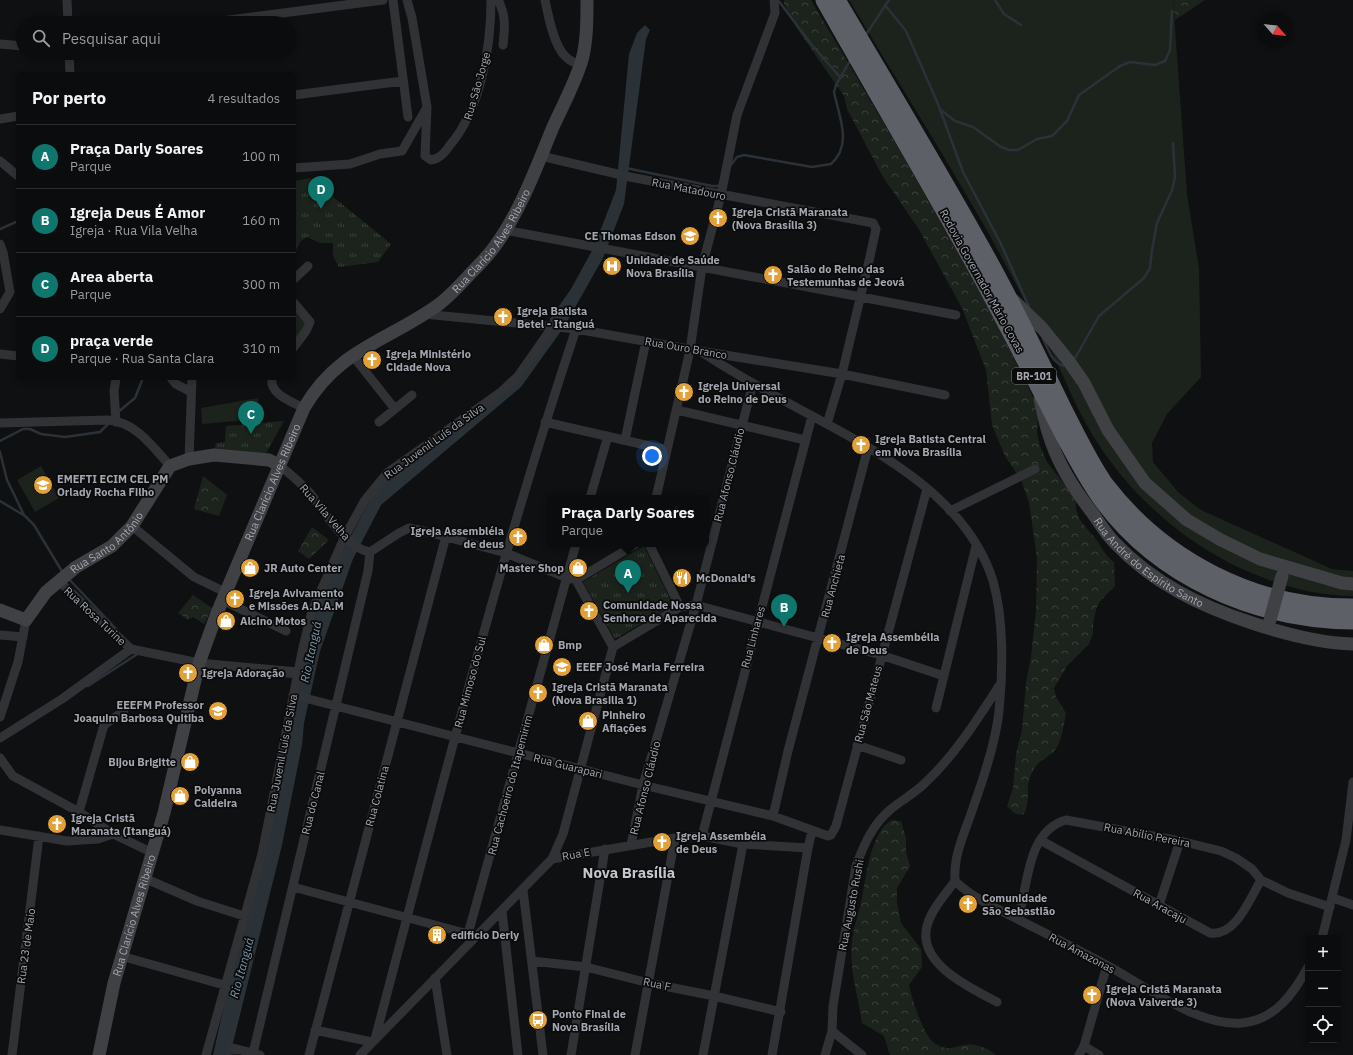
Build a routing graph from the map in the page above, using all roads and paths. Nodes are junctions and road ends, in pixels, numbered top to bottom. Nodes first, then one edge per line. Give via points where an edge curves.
1 (67, 0) edge
2 (383, 0) edge
3 (393, 0) edge
4 (407, 0) edge
5 (491, 0) edge
6 (498, 0) edge
7 (545, 0) edge
8 (587, 0) edge
9 (774, 0) edge
10 (824, 0) edge
11 (837, 0) edge
12 (68, 16) edge
13 (260, 16) edge
14 (0, 44) edge
15 (16, 45) edge
16 (502, 45) dead end
17 (69, 60) edge
18 (580, 65) junction
19 (70, 72) edge
20 (403, 81) junction
21 (296, 95) edge
22 (427, 107) junction
23 (16, 116) edge
24 (408, 117) dead end
25 (0, 119) edge
26 (541, 156) junction
27 (0, 161) edge
28 (296, 168) edge
29 (16, 174) edge
30 (721, 195) junction
31 (506, 230) junction
32 (0, 244) edge
33 (308, 266) dead end
34 (702, 267) junction
35 (296, 277) edge
36 (14, 292) edge
37 (1007, 294) junction
38 (860, 298) junction
39 (296, 305) edge
40 (0, 309) edge
41 (424, 314) junction
42 (956, 316) dead end
43 (553, 326) junction
44 (576, 329) junction
45 (646, 341) junction
46 (296, 344) edge
47 (690, 350) junction
48 (700, 351) junction
49 (0, 354) edge
50 (16, 356) edge
51 (353, 356) junction
52 (842, 374) junction
53 (1034, 376) junction
54 (116, 380) edge
55 (173, 380) edge
56 (192, 380) edge
57 (272, 380) edge
58 (753, 383) junction
59 (191, 392) junction
60 (412, 395) dead end
61 (945, 395) dead end
62 (304, 408) junction
63 (395, 409) junction
64 (677, 410) junction
65 (812, 416) junction
66 (116, 422) junction
67 (379, 422) dead end
68 (545, 422) junction
69 (0, 423) edge
70 (742, 424) junction
71 (827, 424) junction
72 (608, 436) junction
73 (625, 440) junction
74 (805, 440) junction
75 (868, 448) junction
76 (667, 450) junction
77 (189, 459) junction
78 (279, 464) junction
79 (170, 466) junction
80 (1035, 469) dead end
81 (927, 489) junction
82 (591, 495) edge
83 (657, 495) edge
84 (950, 511) junction
85 (132, 526) junction
86 (446, 536) junction
87 (346, 537) junction
88 (976, 546) junction
89 (575, 547) edge
90 (631, 547) edge
91 (650, 547) edge
92 (370, 552) junction
93 (506, 553) junction
94 (1283, 571) junction
95 (566, 578) junction
96 (576, 580) junction
97 (59, 581) junction
98 (1353, 584) edge
99 (223, 596) junction
100 (696, 605) junction
101 (680, 607) junction
102 (1353, 607) edge
103 (0, 610) edge
104 (26, 620) junction
105 (1353, 621) edge
106 (757, 622) junction
107 (1269, 624) junction
108 (286, 631) dead end
109 (0, 635) edge
110 (23, 637) junction
111 (819, 639) junction
112 (1352, 645) edge
113 (613, 646) junction
114 (131, 649) junction
115 (881, 655) junction
116 (200, 663) junction
117 (298, 672) junction
118 (944, 676) junction
119 (1000, 685) junction
120 (295, 696) junction
121 (337, 706) junction
122 (936, 708) dead end
123 (124, 711) dead end
124 (0, 717) edge
125 (397, 722) junction
126 (455, 737) junction
127 (0, 738) edge
128 (857, 745) junction
129 (519, 753) junction
130 (0, 758) edge
131 (901, 760) dead end
132 (580, 769) junction
133 (1353, 782) edge
134 (643, 785) junction
135 (710, 801) junction
136 (79, 812) junction
137 (773, 816) junction
138 (836, 826) joint
139 (0, 830) edge
140 (812, 831) junction
141 (113, 834) junction
142 (39, 836) junction
143 (702, 836) junction
144 (675, 838) junction
145 (1040, 840) junction
146 (1180, 841) junction
147 (742, 844) junction
148 (631, 845) junction
149 (808, 848) junction
150 (605, 849) junction
151 (153, 853) junction
152 (552, 859) junction
153 (144, 878) junction
154 (1261, 880) junction
155 (954, 881) junction
156 (293, 887) junction
157 (522, 890) junction
158 (1333, 898) junction
159 (349, 902) junction
160 (1159, 905) junction
161 (1353, 905) edge
162 (1330, 908) junction
163 (502, 911) junction
164 (244, 916) junction
165 (407, 917) junction
166 (1018, 919) junction
167 (472, 935) junction
168 (1323, 935) edge
169 (122, 956) junction
170 (532, 961) junction
171 (1107, 965) junction
172 (586, 967) junction
173 (1305, 971) edge
174 (435, 978) junction
175 (649, 983) junction
176 (224, 985) junction
177 (714, 996) junction
178 (997, 1002) dead end
179 (781, 1012) junction
180 (315, 1030) junction
181 (832, 1032) junction
182 (373, 1041) junction
183 (1084, 1046) junction
184 (233, 1048) dead end
185 (256, 1054) edge
186 (12, 1055) edge
187 (99, 1055) edge
188 (206, 1055) edge
189 (308, 1055) edge
190 (360, 1055) edge
191 (447, 1055) edge
192 (518, 1055) edge
193 (543, 1055) edge
194 (572, 1055) edge
195 (635, 1055) edge
196 (703, 1055) edge
197 (772, 1055) edge
198 (825, 1055) edge
199 (862, 1055) edge
200 (1079, 1055) edge
201 (1099, 1055) edge

1 - 12 street
2 - 13 street
3 - 20 street
4 - 22 street, Rua São Jorge
5 - 22 street, Rua São Jorge via 491,28 487,54 468,120 458,137 442,155 431,160 425,156
6 - 16 street via 506,24
7 - 18 street via 562,53
8 - 18 street, Rua Clarício Alves Ribeiro via 585,45
9 - 30 street via 774,13 737,115
10 - 53 highway, Rodovia Governador Mário Covas / BR-101
11 - 37 highway, Rodovia Governador Mário Covas / BR-101
14 - 15 street
17 - 19 street
18 - 26 street, Rua Clarício Alves Ribeiro
20 - 21 street
20 - 24 street
22 - 28 street via 402,151 380,154 350,164
23 - 25 street
26 - 30 street, Rua Matadouro
26 - 31 street, Rua Clarício Alves Ribeiro
27 - 29 street
30 - 34 street
30 - 38 street, Rua Matadouro via 873,222 876,229
31 - 34 street
31 - 41 street, Rua Clarício Alves Ribeiro via 495,247 463,282
32 - 36 street
33 - 35 street
34 - 38 street
34 - 47 street
36 - 40 street
37 - 94 street, Rodovia Governador Mário Covas via 1042,328 1068,360 1084,383 1108,430 1145,483 1187,520
37 - 102 highway, Rodovia Governador Mário Covas / BR-101 via 1094,466 1105,483 1150,531 1192,562 1240,586 1294,602
38 - 42 street
38 - 52 street
39 - 46 street via 310,322
41 - 43 street, Rua Ouro Branco
41 - 51 street, Rua Clarício Alves Ribeiro via 365,346
43 - 44 street, Rua Ouro Branco
43 - 87 street, Rua Juvenil Luís da Silva via 518,376 501,392 387,473 365,500
44 - 45 street, Rua Ouro Branco
44 - 68 street, Rua Mimoso do Sul
45 - 47 street, Rua Ouro Branco
45 - 73 street
47 - 48 street, Rua Ouro Branco
47 - 64 street
48 - 52 street, Rua Ouro Branco
48 - 58 street
49 - 50 street
51 - 62 street, Rua Clarício Alves Ribeiro via 330,373 316,388
51 - 63 street
52 - 61 street, Rua Ouro Branco
52 - 71 street
53 - 105 highway, Rodovia Governador Mário Covas / BR-101 via 1077,461 1099,496 1127,529 1161,560 1207,587 1264,608 1302,617
53 - 107 street, Rua André do Espírito Santo via 1049,435 1061,463 1078,493 1114,542 1159,581 1186,597 1227,615
54 - 66 street
55 - 59 street
56 - 59 street
57 - 62 street via 275,390 282,397
58 - 65 street
58 - 70 street, Rua Afonso Cláudio
59 - 77 street
60 - 63 street
62 - 78 street, Rua Clarício Alves Ribeiro
63 - 67 street
64 - 70 street
64 - 76 street
65 - 71 street
65 - 74 street, Rua Linhares
66 - 69 street
66 - 79 street via 130,426 138,432
68 - 72 street
68 - 93 street, Rua Mimoso do Sul
70 - 74 street
70 - 100 street, Rua Afonso Cláudio
71 - 75 street
72 - 73 street
72 - 82 street
73 - 76 street
74 - 106 street, Rua Linhares
75 - 81 street via 911,474
75 - 111 street, Rua Anchieta
76 - 83 street
77 - 78 street via 214,456 244,457
77 - 79 street
78 - 87 street, Rua Vila Velha via 308,492
78 - 99 street, Rua Clarício Alves Ribeiro
79 - 85 street, Rua Santo Antônio
80 - 84 street
81 - 84 street
81 - 115 street, Rua São Mateus
84 - 88 street
85 - 97 street, Rua Santo Antônio via 112,546 76,567
85 - 99 street via 194,577
86 - 92 street via 409,528
86 - 93 street
86 - 125 street, Rua Colatina
87 - 92 street, Rua Vila Velha via 355,546
87 - 117 street, Rua Juvenil Luís da Silva via 312,611
88 - 118 street
88 - 119 street via 986,562 993,582 999,616
89 - 95 street, Rua Cachoeiro do Itapemirim
90 - 96 street
91 - 101 street
92 - 121 street, Rua do Canal via 368,571
93 - 95 street
93 - 126 street, Rua Mimoso do Sul
94 - 98 street, Rodovia Governador Mário Covas
94 - 107 street, bridge
95 - 96 street
95 - 129 street, Rua Cachoeiro do Itapemirim
96 - 113 street
97 - 104 street, Rua Santo Antônio via 46,592
97 - 114 street, Rua Rosa Turine
99 - 108 street
99 - 116 street, Rua Clarício Alves Ribeiro
100 - 101 street
100 - 106 street
100 - 134 street, Rua Afonso Cláudio
101 - 113 street
103 - 104 street
104 - 110 street, Rua Santo Antônio
106 - 111 street
106 - 135 street, Rua Linhares
107 - 112 street, Rua André do Espírito Santo via 1324,642
109 - 110 street
110 - 124 street, Rua Santo Antônio via 14,676
111 - 115 street
111 - 137 street, Rua Anchieta
113 - 132 street
114 - 116 street, Rua Rosa Turine
114 - 127 street via 62,699
115 - 118 street
115 - 128 street, Rua São Mateus
116 - 117 street, Rua Rosa Turine
116 - 151 street, Rua Clarício Alves Ribeiro
117 - 120 street, Rua Juvenil Luís da Silva
118 - 122 street
119 - 155 street via 999,713 974,804 956,854
119 - 181 street, Rua Augusto Rushi via 955,749 925,783 880,820 862,850 856,866 844,938 833,1006
120 - 121 street, Rua Guarapari
120 - 164 street, Rua Juvenil Luís da Silva via 262,854
121 - 125 street, Rua Guarapari
121 - 156 street, Rua do Canal
123 - 136 street via 104,725
125 - 126 street, Rua Guarapari
125 - 159 street, Rua Colatina
126 - 129 street, Rua Guarapari
126 - 165 street, Rua Mimoso do Sul
128 - 131 street
128 - 138 street, Rua São Mateus
129 - 132 street, Rua Guarapari
129 - 167 street, Rua Cachoeiro do Itapemirim
130 - 136 street via 13,776
132 - 134 street, Rua Guarapari
132 - 152 street via 563,834
133 - 158 street via 1346,840
134 - 135 street, Rua Guarapari
134 - 148 street, Rua Afonso Cláudio
135 - 137 street, Rua Guarapari
135 - 143 street, Rua Linhares
136 - 141 street
137 - 140 street, Rua Guarapari
138 - 140 street, Rua Guarapari via 832,835 828,836
139 - 142 street
140 - 149 street
141 - 142 street via 98,839 67,841
141 - 151 street
142 - 186 street, Rua 23 de Maio
143 - 144 street, Rua E
143 - 147 street, Rua E
144 - 148 street, Rua E
144 - 175 street
145 - 146 street, Rua Abílio Pereira via 1056,822 1066,820
145 - 160 street, Rua Aracaju
145 - 166 street, Rua Abílio Pereira via 1028,870
146 - 154 street, Rua Abílio Pereira via 1231,856 1252,869
146 - 160 street
147 - 149 street, Rua E
147 - 177 street
148 - 150 street, Rua E
149 - 179 street
150 - 152 street, Rua E
150 - 172 street
151 - 153 street, Rua Clarício Alves Ribeiro
152 - 157 street, Rua E
153 - 164 street via 197,901
153 - 169 street, Rua Clarício Alves Ribeiro
154 - 160 street, Rua Aracaju via 1232,926 1216,934
154 - 162 street, Rua Abílio Pereira
155 - 166 street, Rua Amazonas via 979,901
155 - 178 street via 927,925 927,944 932,956 952,976
156 - 159 street
156 - 185 street, Rua do Canal
157 - 163 street, Rua E
157 - 170 street
158 - 161 street
158 - 162 street
159 - 165 street
159 - 180 street, Rua Colatina
162 - 168 street
163 - 167 street, Rua E
163 - 192 street
164 - 176 street, Rua Juvenil Luís da Silva
165 - 167 street
165 - 182 street, Rua Mimoso do Sul
166 - 171 street, Rua Amazonas
167 - 174 street, Rua E
169 - 176 street
169 - 187 street, Rua Clarício Alves Ribeiro
170 - 172 street, Rua F
170 - 193 street
171 - 173 street, Rua Amazonas via 1163,999 1202,1016 1242,1023 1260,1019 1276,1011
171 - 183 street
172 - 175 street, Rua F
172 - 194 street
174 - 182 street, Rua E
174 - 191 street
175 - 177 street, Rua F
175 - 195 street
176 - 188 street, Rua Juvenil Luís da Silva
177 - 179 street, Rua F
177 - 196 street
179 - 197 street
180 - 182 street
180 - 189 street, Rua Colatina
181 - 198 street, Rua Augusto Rushi
181 - 199 street
182 - 190 street, Rua E
183 - 200 street
183 - 201 street
184 - 185 street

